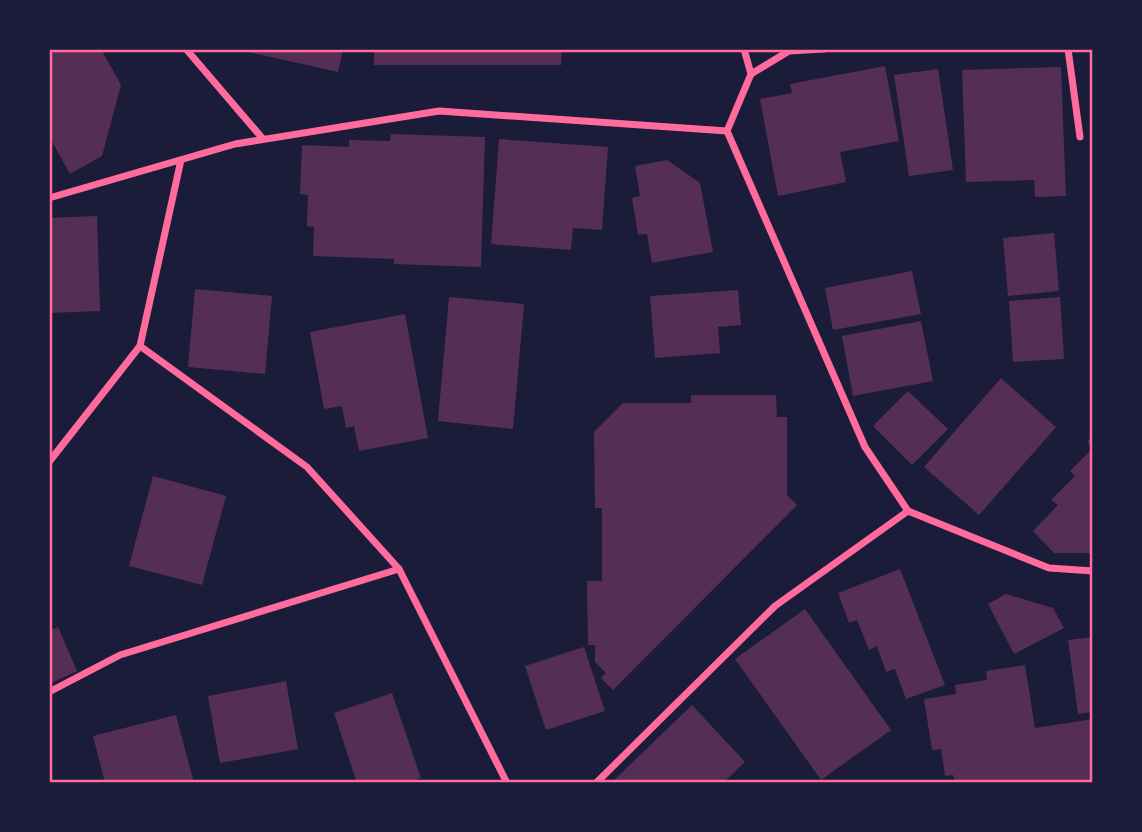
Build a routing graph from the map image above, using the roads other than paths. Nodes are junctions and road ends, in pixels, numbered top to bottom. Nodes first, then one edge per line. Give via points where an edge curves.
1 (186, 49) edge
2 (744, 49) edge
3 (824, 49) edge
4 (1068, 49) edge
5 (751, 74) junction
6 (727, 131) junction
7 (1080, 137) dead end
8 (263, 138) junction
9 (181, 160) junction
10 (49, 198) edge
11 (140, 346) junction
12 (49, 462) edge
13 (908, 511) junction
14 (399, 569) junction
15 (1093, 571) edge
16 (49, 692) edge
17 (507, 783) edge
18 (596, 783) edge

1 - 8 street
2 - 5 street
3 - 5 street via 789,51
4 - 7 street
5 - 6 street
6 - 8 street via 439,111
6 - 13 street via 865,447
8 - 9 street
9 - 10 street
9 - 11 street
11 - 12 street
11 - 14 street via 307,467
13 - 15 street via 1049,568
13 - 18 street via 775,606
14 - 16 street via 120,655
14 - 17 street

